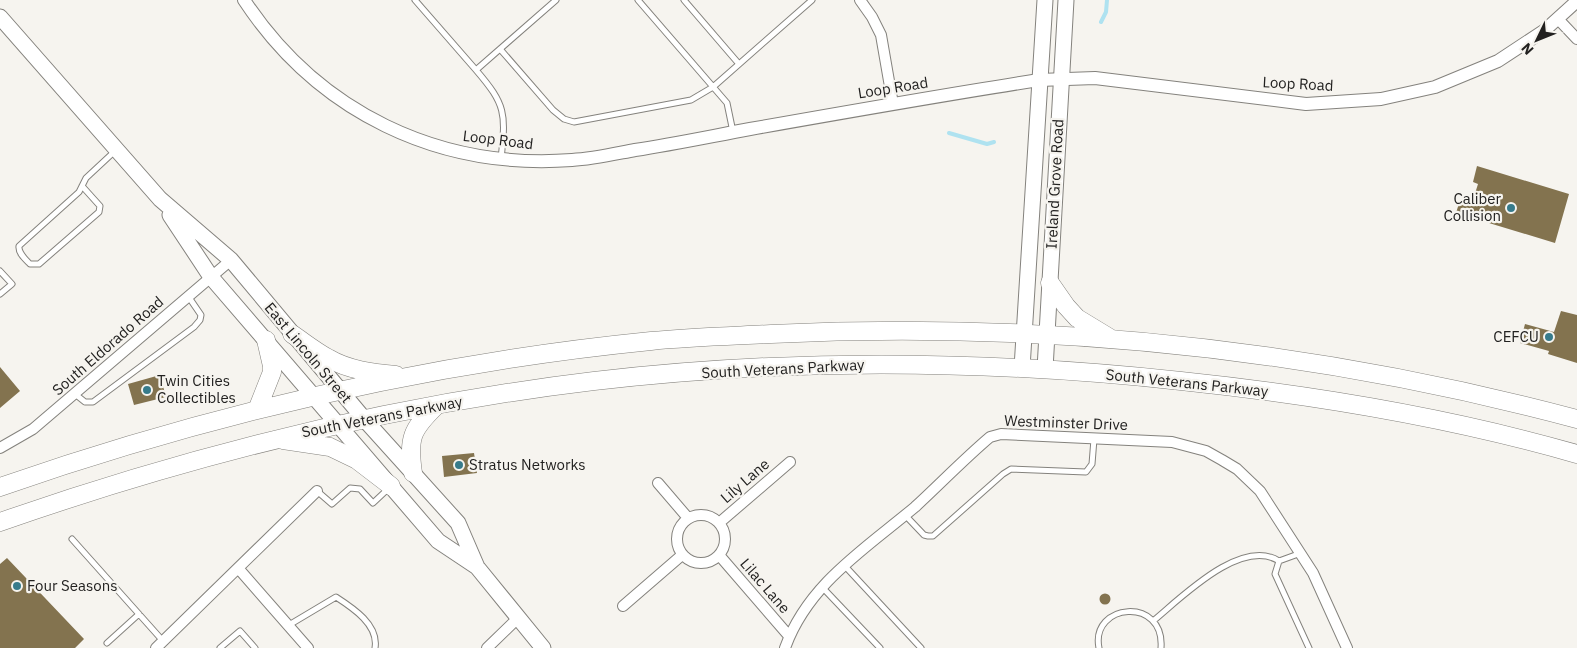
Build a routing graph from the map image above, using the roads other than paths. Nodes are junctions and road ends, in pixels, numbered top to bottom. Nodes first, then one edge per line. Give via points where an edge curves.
1 (244, 0) edge
2 (415, 0) edge
3 (556, 0) edge
4 (638, 0) edge
5 (684, 0) edge
6 (812, 0) edge
7 (860, 0) edge
8 (1045, 0) edge
9 (1066, 0) edge
10 (1577, 1) edge
11 (0, 17) edge
12 (1558, 19) junction
13 (1577, 39) edge
14 (500, 49) junction
15 (739, 64) junction
16 (476, 70) junction
17 (1061, 78) junction
18 (1038, 80) junction
19 (713, 87) junction
20 (894, 104) junction
21 (734, 132) junction
22 (115, 150) junction
23 (501, 160) junction
24 (82, 186) junction
25 (160, 199) junction
26 (230, 260) junction
27 (0, 270) edge
28 (211, 277) junction
29 (1050, 283) junction
30 (0, 294) edge
31 (188, 296) junction
32 (292, 334) junction
33 (1024, 334) junction
34 (1046, 335) junction
35 (1113, 339) junction
36 (266, 340) junction
37 (1022, 368) junction
38 (1045, 368) junction
39 (409, 376) junction
40 (341, 391) junction
41 (75, 394) junction
42 (315, 397) junction
43 (436, 405) junction
44 (257, 410) junction
45 (1577, 419) edge
46 (365, 420) junction
47 (340, 425) junction
48 (1094, 438) junction
49 (275, 439) junction
50 (0, 448) edge
51 (1577, 454) edge
52 (790, 462) dead end
53 (413, 473) junction
54 (658, 483) dead end
55 (391, 486) junction
56 (0, 487) edge
57 (317, 491) joint
58 (905, 515) junction
59 (688, 518) junction
60 (0, 522) edge
61 (719, 523) junction
62 (72, 539) dead end
63 (1301, 553) junction
64 (682, 554) junction
65 (719, 555) junction
66 (1279, 561) junction
67 (844, 565) junction
68 (477, 567) junction
69 (238, 568) junction
70 (822, 586) junction
71 (623, 606) dead end
72 (139, 614) junction
73 (518, 618) junction
74 (1154, 621) junction
75 (289, 625) junction
76 (789, 636) junction
77 (107, 643) dead end
78 (159, 644) edge
79 (220, 648) edge
80 (255, 648) edge
81 (308, 648) edge
82 (375, 648) edge
83 (487, 648) edge
84 (543, 648) edge
85 (785, 648) edge
86 (880, 648) edge
87 (921, 648) edge
88 (1099, 648) edge
89 (1161, 648) edge
90 (1310, 648) edge
91 (1347, 648) edge

1 - 23 street, Loop Road via 301,69 365,116 431,145
2 - 16 lane
3 - 14 lane
4 - 19 lane
5 - 15 lane
6 - 15 lane
7 - 20 street via 881,35
8 - 18 main road, Ireland Grove Road
9 - 17 main road, Ireland Grove Road
10 - 12 street, Loop Road
11 - 22 main road, East Lincoln Street
12 - 13 street
12 - 17 street, Loop Road via 1498,61 1434,87 1381,99 1306,104 1095,78
14 - 16 lane
14 - 19 lane via 553,110 564,120 574,122 691,100
15 - 19 lane
16 - 23 lane via 501,106 504,118
17 - 18 street, Loop Road
17 - 29 main road, Ireland Grove Road
18 - 20 street, Loop Road
18 - 33 main road, Ireland Grove Road
19 - 21 lane via 727,103
20 - 21 street, Loop Road
21 - 23 street, Loop Road via 573,160
22 - 24 lane
22 - 25 main road, East Lincoln Street
24 - 24 lane via 24,241 19,249 30,264 39,264 99,212 100,206
25 - 26 main road, East Lincoln Street
25 - 28 main road, East Lincoln Street
26 - 28 street, South Eldorado Road
26 - 32 main road, East Lincoln Street
27 - 30 lane via 12,284
28 - 31 street, South Eldorado Road
28 - 36 main road, East Lincoln Street
29 - 34 main road, Ireland Grove Road
29 - 35 highway via 1077,318
31 - 41 street, South Eldorado Road
31 - 41 lane via 201,315 194,327 93,402 84,402
32 - 39 highway via 329,359 347,366
32 - 40 main road, East Lincoln Street
33 - 34 highway
33 - 37 main road, Ireland Grove Road
33 - 39 highway via 838,331 689,338 568,351
34 - 35 highway
34 - 38 main road, Ireland Grove Road
35 - 45 highway via 1330,365
36 - 42 main road, East Lincoln Street
36 - 44 highway via 272,372
37 - 38 highway, South Veterans Parkway
37 - 43 highway, South Veterans Parkway via 921,364 744,369 596,381
38 - 51 highway, South Veterans Parkway via 1241,387 1390,410
39 - 40 highway
40 - 42 highway
40 - 46 main road, East Lincoln Street
41 - 50 street, South Eldorado Road via 33,429
42 - 44 highway
42 - 47 main road, East Lincoln Street
43 - 46 highway, South Veterans Parkway
43 - 53 highway via 412,435
44 - 56 highway via 158,436
46 - 47 highway, South Veterans Parkway
46 - 53 main road, East Lincoln Street
47 - 49 highway, South Veterans Parkway
47 - 55 main road, East Lincoln Street
48 - 58 street, Westminster Drive via 995,435
48 - 58 lane via 1092,464 1086,472 1011,469 933,536 924,535
48 - 63 street, Westminster Drive via 1172,442 1206,451 1236,469 1260,491
49 - 55 highway via 330,447 357,460
49 - 60 highway, South Veterans Parkway via 126,480
52 - 61 street, Lily Lane
53 - 68 main road, East Lincoln Street via 458,524
54 - 59 street
55 - 57 lane via 373,503 360,489 350,488 332,504
55 - 68 main road, East Lincoln Street via 438,541
57 - 69 street
58 - 67 street, Westminster Drive
59 - 61 street via 701,514
59 - 64 street via 676,539
61 - 65 street via 725,536
62 - 72 lane
63 - 66 lane
63 - 91 street, Westminster Drive
64 - 65 street via 696,563 704,563
64 - 71 street
65 - 76 street, Lilac Lane
66 - 74 lane via 1271,556 1260,556 1226,565
66 - 90 lane via 1275,574
67 - 70 street, Westminster Drive
67 - 87 lane
68 - 73 main road, East Lincoln Street
69 - 75 street
69 - 78 street
70 - 76 street, Westminster Drive
70 - 86 lane
72 - 77 lane
72 - 78 lane
73 - 83 street
73 - 84 main road, East Lincoln Street
74 - 88 lane via 1137,612 1118,613 1103,625
74 - 89 lane via 1161,638
75 - 81 street
75 - 82 lane via 336,597 357,610 376,638
76 - 85 street, Westminster Drive
79 - 80 lane via 240,631

